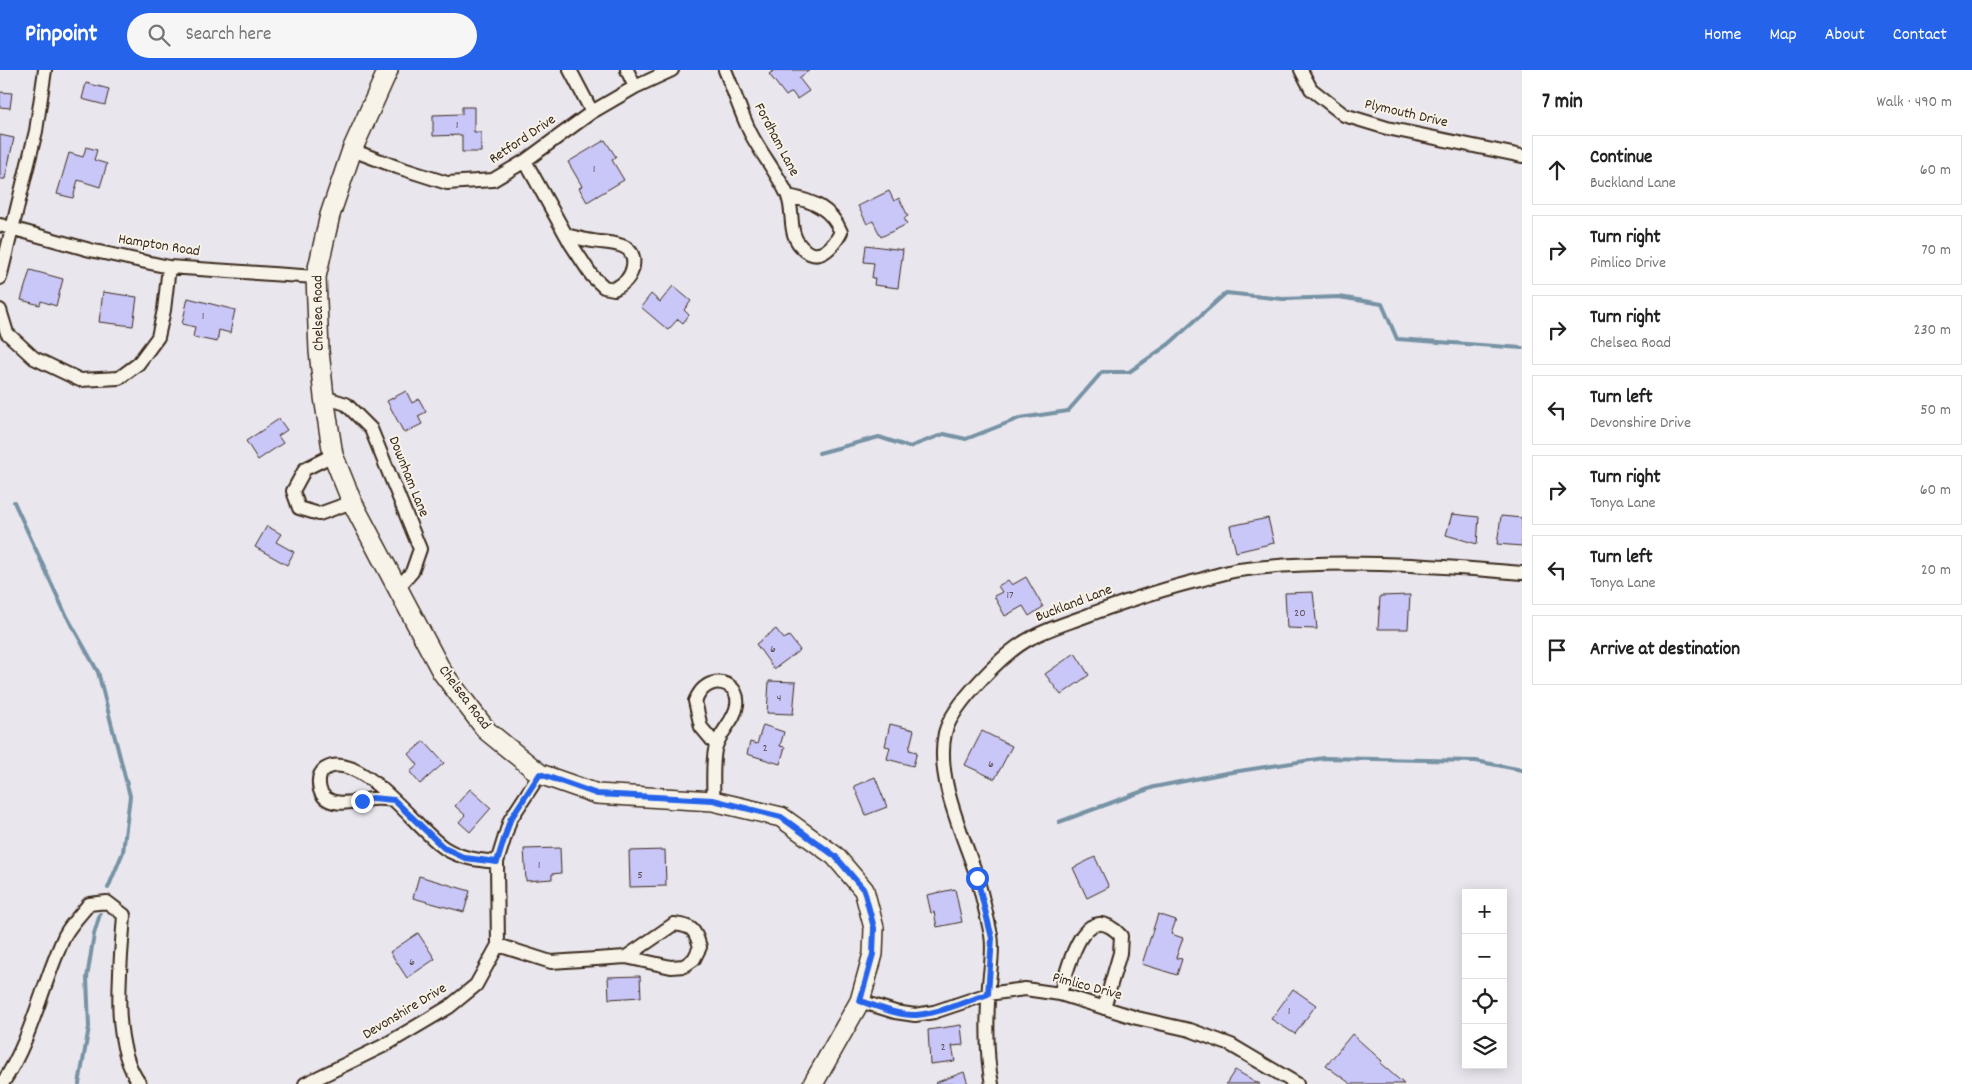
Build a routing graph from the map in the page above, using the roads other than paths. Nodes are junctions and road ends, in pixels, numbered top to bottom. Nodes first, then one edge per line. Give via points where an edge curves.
1 (45, 70) edge
2 (388, 70) edge
3 (570, 70) edge
4 (627, 70) edge
5 (672, 70) edge
6 (725, 70) edge
7 (1302, 70) edge
8 (635, 87) junction
9 (592, 112) junction
10 (352, 150) junction
11 (1522, 156) edge
12 (524, 162) junction
13 (788, 196) junction
14 (6, 226) edge
15 (566, 235) junction
16 (169, 266) junction
17 (316, 277) junction
18 (0, 278) edge
19 (0, 310) edge
20 (324, 397) junction
21 (333, 456) junction
22 (352, 502) junction
23 (1522, 573) edge
24 (397, 589) junction
25 (716, 745) junction
26 (540, 774) junction
27 (394, 800) junction
28 (713, 800) junction
29 (497, 862) junction
30 (498, 946) junction
31 (626, 957) junction
32 (988, 994) junction
33 (1060, 994) junction
34 (860, 1001) junction
35 (1104, 1008) junction
36 (2, 1084) edge
37 (140, 1084) edge
38 (305, 1084) edge
39 (813, 1084) edge
40 (992, 1084) edge
41 (1297, 1084) edge

1 - 14 street via 36,131
2 - 10 street, Chelsea Road
3 - 9 street
4 - 8 street
5 - 8 street, Retford Drive
6 - 13 street, Fordham Lane via 751,134
7 - 11 street, Plymouth Drive via 1311,89 1344,115 1387,128
8 - 9 street, Retford Drive
9 - 12 street, Retford Drive
10 - 12 street, Retford Drive via 447,183 493,180
10 - 17 street, Chelsea Road via 330,215
12 - 15 street
13 - 13 street, Fordham Lane via 792,231 799,244 808,252 820,254 833,247 841,232 836,219 804,199
14 - 16 street, Hampton Road via 90,250
14 - 18 street
15 - 15 street via 592,276 604,287 614,289 630,276 633,263 630,252 621,244
16 - 17 street, Hampton Road
16 - 19 street via 158,337 138,364 119,378 80,380 34,358 6,333
17 - 20 street, Chelsea Road
20 - 21 street, Chelsea Road
20 - 24 street, Downham Lane via 346,404 371,429 420,549 412,572
21 - 22 street, Chelsea Road
21 - 22 street via 305,469 293,491 299,508 319,514
22 - 24 street, Chelsea Road
23 - 32 street, Buckland Lane via 1384,565 1291,565 1236,570 1125,602 1029,638 998,662 955,712 945,731 943,758 947,783 992,938
24 - 26 street, Chelsea Road via 442,672 487,731
25 - 25 street via 738,704 737,694 729,684 718,682 704,688 695,701 701,727
25 - 28 street
26 - 28 street, Chelsea Road via 597,794
26 - 29 street via 510,820
27 - 27 street via 345,765 331,766 322,771 318,781 321,792 330,801
27 - 29 street via 444,848 465,858
28 - 34 street, Chelsea Road via 781,817 835,856 864,890 874,928 873,954
29 - 30 street
30 - 31 street via 551,962
30 - 38 street, Devonshire Drive via 476,985 449,1008 385,1045
31 - 31 street via 671,967 684,966 694,960 700,947 697,934 687,925 674,924
32 - 33 street, Pimlico Drive via 1025,989
32 - 34 street, Pimlico Drive via 916,1015
32 - 40 street, Buckland Lane
33 - 35 street, Pimlico Drive
33 - 35 street via 1078,940 1088,928 1099,924 1111,926 1121,936 1120,953
34 - 39 street, Chelsea Road
35 - 41 street, Pimlico Drive via 1190,1030 1231,1045
36 - 37 street via 32,1024 66,933 89,904 107,902 124,915 119,1025 132,1073

